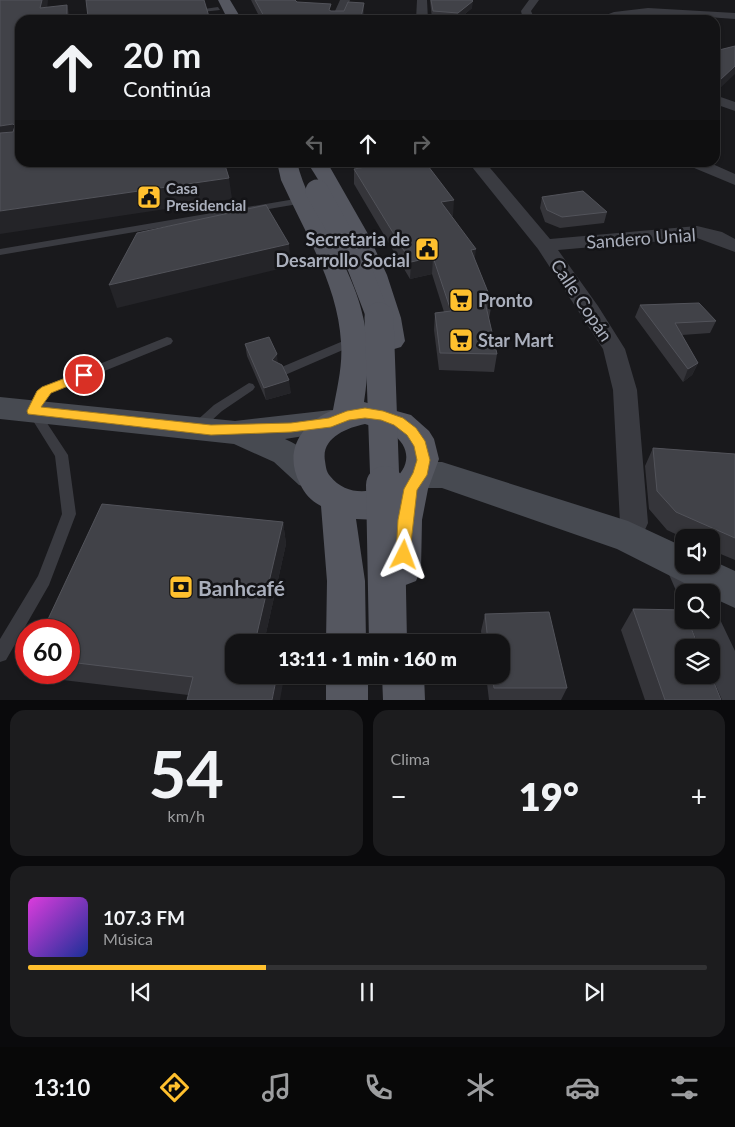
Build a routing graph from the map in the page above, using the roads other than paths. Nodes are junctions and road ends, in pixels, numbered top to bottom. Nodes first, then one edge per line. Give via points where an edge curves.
1 (345, 0) edge
2 (422, 0) edge
3 (534, 0) edge
4 (220, 7) edge
5 (193, 11) edge
6 (339, 15) edge
7 (422, 15) edge
8 (527, 15) edge
9 (625, 15) edge
10 (706, 15) edge
11 (720, 15) edge
12 (735, 16) edge
13 (720, 101) edge
14 (735, 107) edge
15 (288, 167) edge
16 (480, 167) edge
17 (705, 167) edge
18 (308, 176) edge
19 (735, 180) edge
20 (545, 245) junction
21 (735, 246) edge
22 (0, 252) edge
23 (355, 340) junction
24 (167, 341) dead end
25 (281, 372) edge
26 (249, 387) dead end
27 (0, 408) edge
28 (33, 411) junction
29 (339, 419) junction
30 (203, 430) junction
31 (412, 458) junction
32 (311, 476) junction
33 (337, 500) junction
34 (634, 523) junction
35 (675, 554) edge
36 (675, 559) edge
37 (720, 573) edge
38 (705, 574) edge
39 (735, 576) edge
40 (735, 590) edge
41 (708, 629) edge
42 (346, 634) edge
43 (388, 634) edge
44 (403, 634) edge
45 (0, 654) edge
46 (347, 684) edge
47 (388, 684) edge
48 (403, 684) edge
49 (735, 689) edge
50 (347, 700) edge
51 (388, 700) edge
52 (404, 700) edge

1 - 6 street
2 - 7 street
3 - 8 street via 526,11
4 - 5 lane
9 - 10 street
11 - 12 street
13 - 14 street
15 - 18 main road via 291,180
16 - 20 street, Calle Copán
17 - 19 street
18 - 22 lane
18 - 23 main road
18 - 31 main road via 352,225 379,280 389,315
18 - 43 main road, bridge via 359,264 378,316 387,523
20 - 21 street, Sandero Unial via 697,232
20 - 34 street, Calle Copán via 606,333 620,367 625,390
23 - 25 lane
23 - 29 main road via 354,371
24 - 28 lane via 46,390
26 - 30 lane via 218,408
27 - 28 street
28 - 30 street
28 - 45 lane via 61,454 69,514 44,580
29 - 30 street via 273,429
29 - 31 main road via 365,413 383,415
29 - 32 main road via 318,433 310,446
30 - 32 street via 238,433 271,445 286,453
31 - 33 main road via 396,499 377,505 357,506
31 - 34 street via 441,458
31 - 36 street via 442,475 628,537
31 - 44 main road via 404,538
32 - 33 main road via 322,490
33 - 42 main road via 346,581
34 - 35 street
37 - 39 street
38 - 40 street
41 - 49 street
46 - 50 main road
47 - 51 main road
48 - 52 main road

